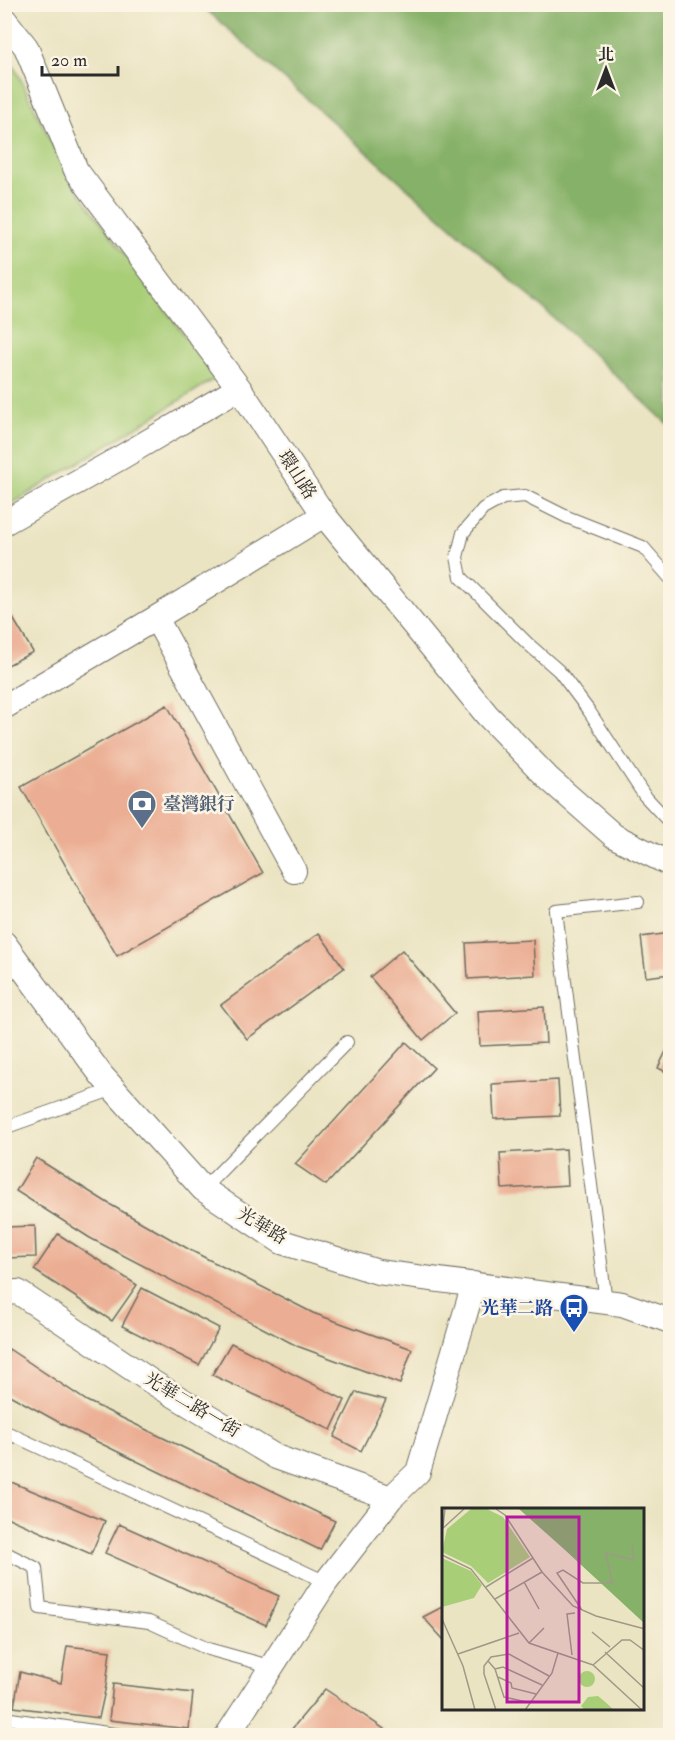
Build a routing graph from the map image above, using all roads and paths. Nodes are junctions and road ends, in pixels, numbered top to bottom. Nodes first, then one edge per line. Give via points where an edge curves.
1 (4, 19) edge
2 (239, 387) junction
3 (324, 515) junction
4 (4, 523) edge
5 (670, 578) edge
6 (156, 618) junction
7 (4, 707) edge
8 (670, 823) edge
9 (670, 864) edge
10 (294, 871) dead end
11 (638, 902) dead end
12 (4, 943) edge
13 (347, 1042) dead end
14 (114, 1089) junction
15 (4, 1128) edge
16 (203, 1189) junction
17 (474, 1284) junction
18 (4, 1293) edge
19 (606, 1302) junction
20 (670, 1321) edge
21 (4, 1431) edge
22 (391, 1498) junction
23 (4, 1552) edge
24 (326, 1582) junction
25 (273, 1667) junction
26 (4, 1718) edge
27 (128, 1736) edge
28 (227, 1736) edge

1 - 2 street, 環山路 via 26,48 76,170
2 - 3 street, 環山路
2 - 4 street
3 - 6 street
3 - 9 street, 環山路 via 487,715 549,778 614,836
5 - 8 lane via 643,547 525,496 503,498 483,509 463,533 457,557 461,577 559,671 644,795
6 - 7 street
6 - 10 street
11 - 19 lane via 556,911
12 - 14 street, 光華路
13 - 16 lane
14 - 15 lane
14 - 16 street, 光華路
16 - 17 street, 光華路 via 282,1242 378,1272
17 - 19 street, 光華路
17 - 22 street via 418,1472
18 - 22 street, 光華二路一街 via 18,1292 152,1382 276,1457
19 - 20 street, 光華路
21 - 24 lane
22 - 24 street
23 - 25 lane via 36,1568 40,1608 148,1622 208,1649
24 - 25 street
25 - 28 street
26 - 27 lane

